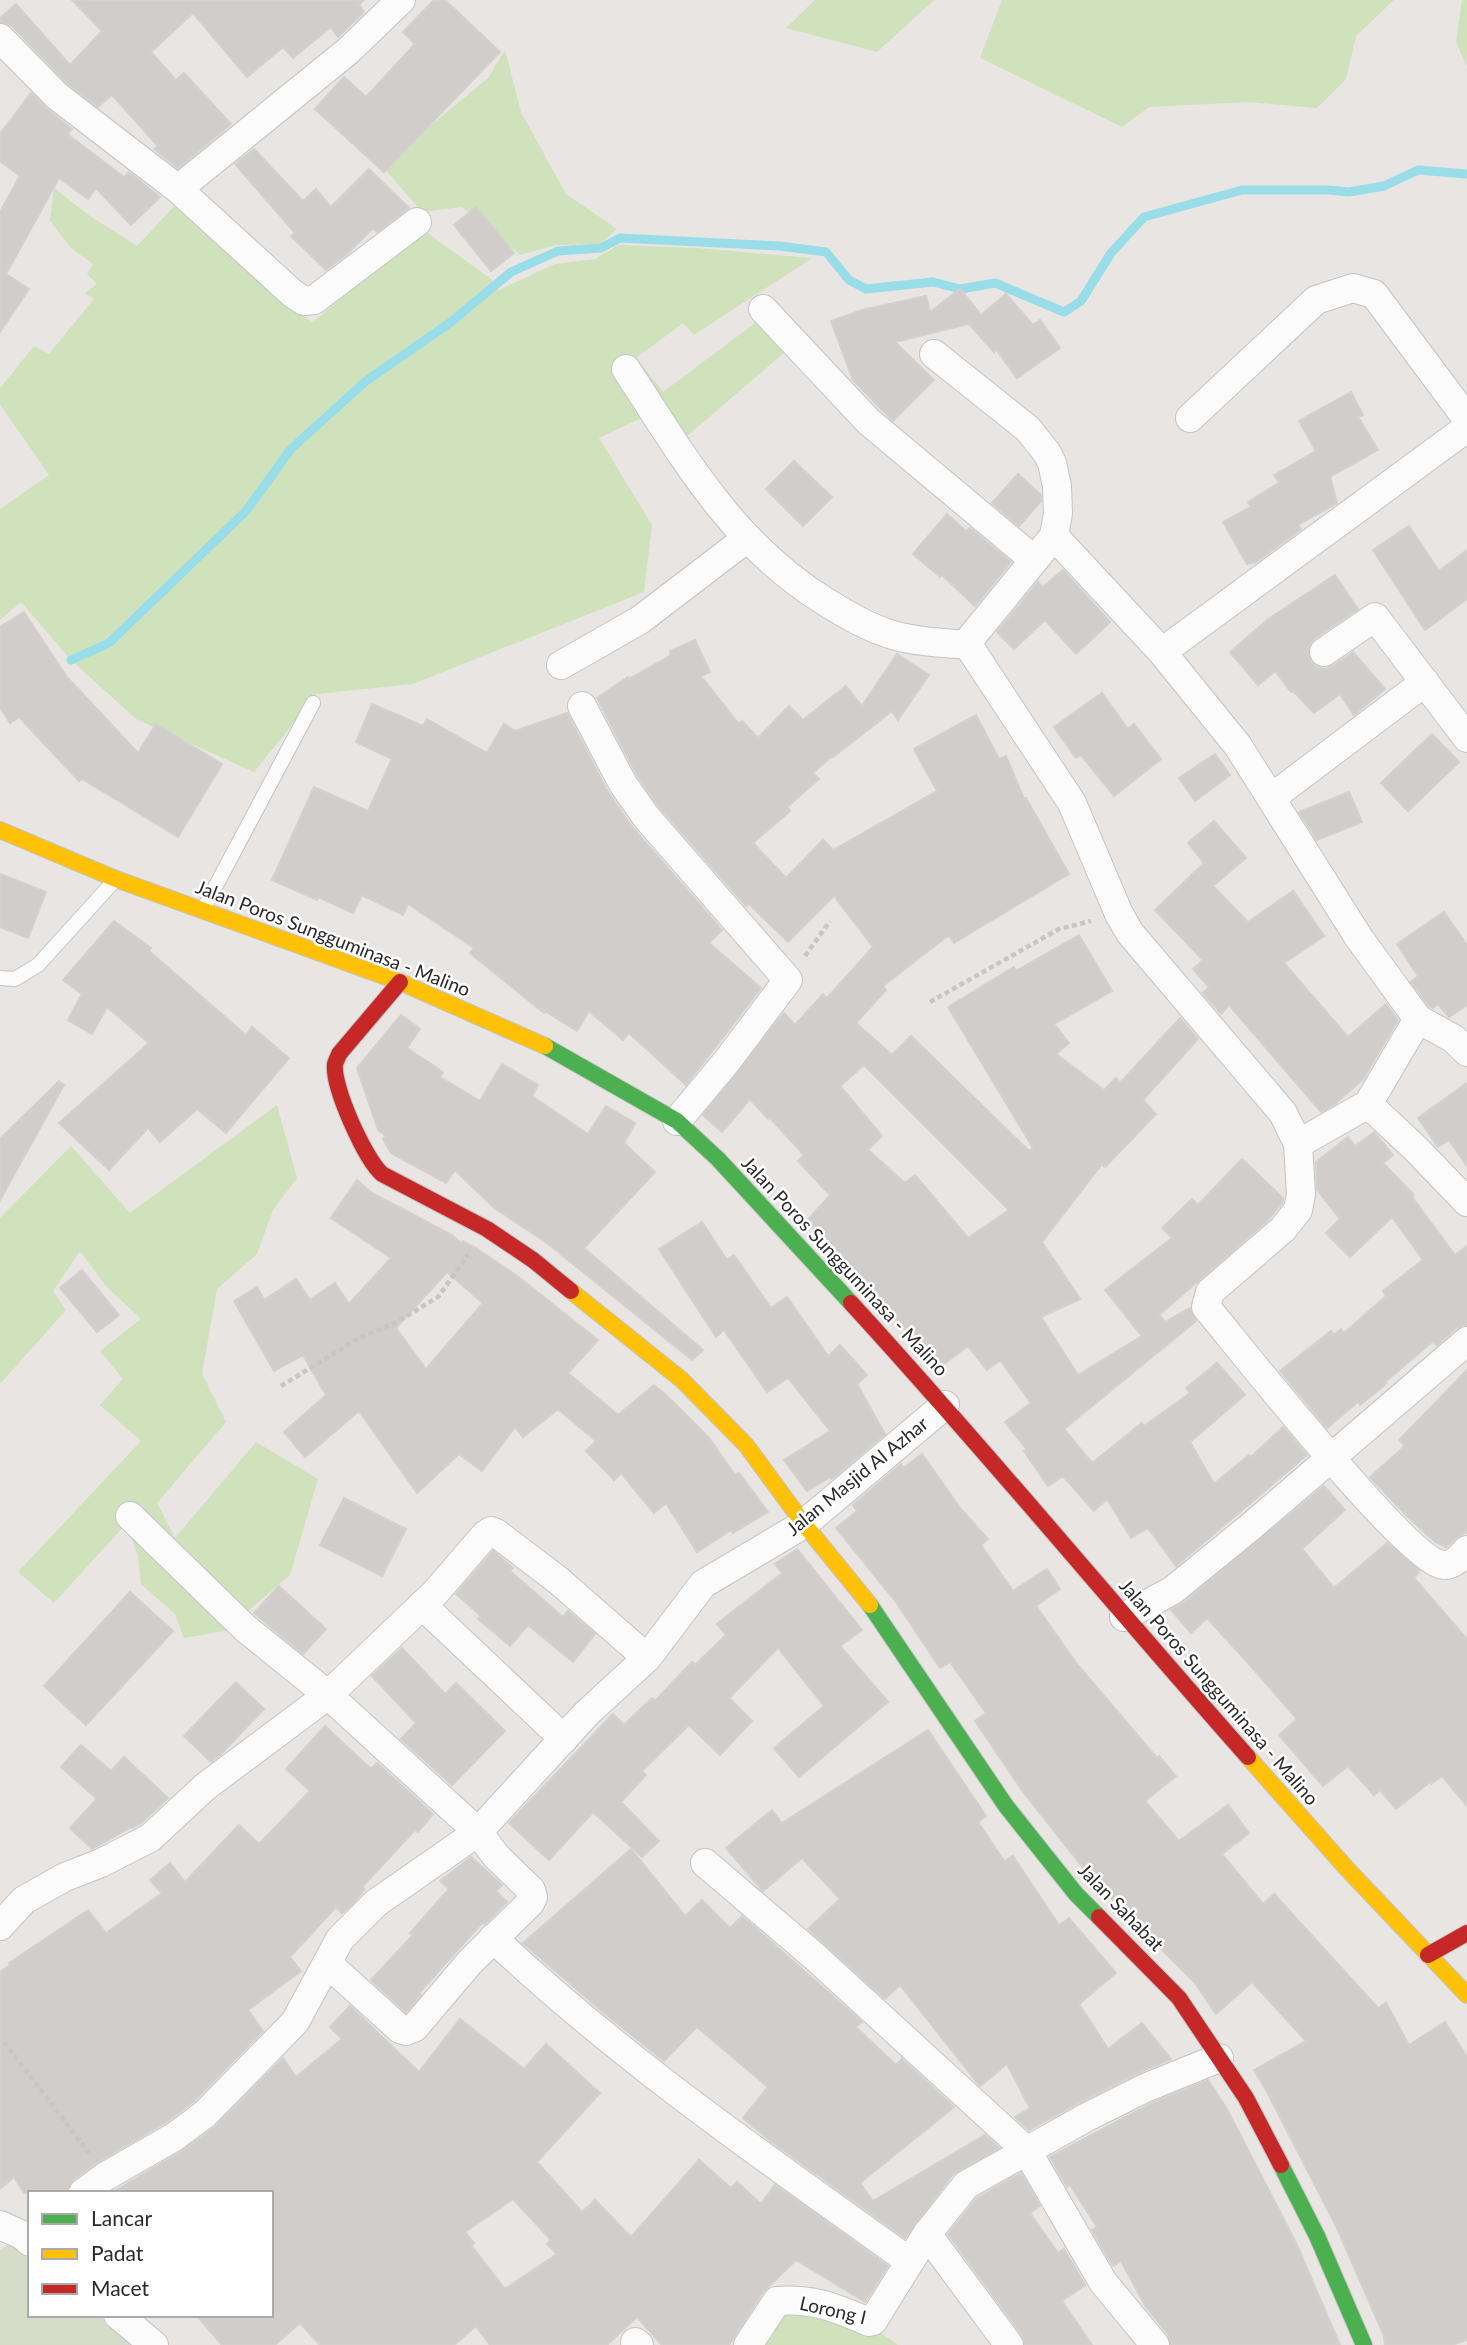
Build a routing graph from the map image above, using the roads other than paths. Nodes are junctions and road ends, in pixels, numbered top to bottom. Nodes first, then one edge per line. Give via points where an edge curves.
1 (401, 0) edge
2 (0, 38) edge
3 (178, 189) junction
4 (416, 222) dead end
5 (763, 309) dead end
6 (934, 354) dead end
7 (626, 369) dead end
8 (1190, 418) dead end
9 (1467, 419) edge
10 (1467, 428) edge
11 (1054, 536) junction
12 (746, 538) junction
13 (1033, 559) junction
14 (968, 645) junction
15 (1162, 652) junction
16 (1324, 652) dead end
17 (561, 665) dead end
18 (1425, 682) junction
19 (313, 704) dead end
20 (582, 706) dead end
21 (1467, 738) edge
22 (1271, 798) junction
23 (0, 830) edge
24 (116, 879) junction
25 (203, 909) junction
26 (0, 978) edge
27 (400, 982) junction
28 (1419, 1019) junction
29 (1467, 1052) edge
30 (1368, 1104) junction
31 (677, 1121) junction
32 (1298, 1144) junction
33 (1467, 1202) edge
34 (1467, 1341) edge
35 (944, 1405) junction
36 (1331, 1458) junction
37 (131, 1516) dead end
38 (804, 1524) junction
39 (1467, 1550) edge
40 (422, 1605) junction
41 (1124, 1617) junction
42 (646, 1658) junction
43 (328, 1695) junction
44 (564, 1739) junction
45 (478, 1832) junction
46 (705, 1863) dead end
47 (0, 1926) edge
48 (1467, 1933) edge
49 (493, 1938) junction
50 (1428, 1955) junction
51 (327, 1963) junction
52 (1467, 1995) edge
53 (1219, 2058) junction
54 (1027, 2151) junction
55 (86, 2191) edge
56 (927, 2234) junction
57 (909, 2261) junction
58 (120, 2317) edge
59 (154, 2345) edge
60 (748, 2345) edge
61 (1009, 2345) edge
62 (1155, 2345) edge
63 (1364, 2345) edge

1 - 3 street via 348,51
2 - 3 street via 57,96
3 - 4 street via 304,301 314,300
5 - 13 street via 868,421
6 - 11 street via 1028,429 1047,453 1058,486
7 - 12 street via 703,486
8 - 9 street via 1316,300 1353,288 1374,294
10 - 15 street
11 - 13 street
11 - 15 street
12 - 14 street via 806,590 866,625 893,635
12 - 17 street via 640,620
13 - 14 street
14 - 32 street via 1072,803 1130,933 1283,1113
15 - 22 street via 1238,746
16 - 18 street via 1375,617
18 - 21 street
18 - 22 street
19 - 25 lane
20 - 31 street via 640,810 788,980
22 - 28 street via 1359,938
23 - 24 main road, Jalan Poros Sungguminasa - Malino
24 - 25 main road, Jalan Poros Sungguminasa - Malino
24 - 26 lane via 38,965 15,979
25 - 27 main road, Jalan Poros Sungguminasa - Malino
27 - 31 main road, Jalan Poros Sungguminasa - Malino via 544,1046
27 - 38 main road, Jalan Sahabat via 335,1065 345,1108 374,1167 487,1229 533,1260 682,1380 746,1445
28 - 29 street
28 - 30 street
30 - 32 street
30 - 33 street
31 - 35 main road, Jalan Poros Sungguminasa - Malino via 727,1168
32 - 36 street via 1298,1210 1283,1229 1210,1292 1206,1307
34 - 36 street
35 - 38 street, Jalan Masjid Al Azhar
35 - 41 main road, Jalan Poros Sungguminasa - Malino
36 - 39 street via 1425,1556 1445,1565
36 - 41 street via 1172,1590
37 - 43 street via 245,1628
38 - 42 street, Jalan Masjid Al Azhar via 703,1584
38 - 53 main road, Jalan Sahabat via 878,1616 1006,1806 1076,1894 1179,1998
40 - 42 street via 491,1531 559,1581
40 - 43 street
40 - 44 street
41 - 50 main road, Jalan Poros Sungguminasa - Malino
42 - 44 street, Jalan Masjid Al Azhar
43 - 45 street
43 - 47 street via 206,1786 150,1838 24,1900
44 - 45 street, Jalan Masjid Al Azhar
45 - 49 street via 533,1897
45 - 51 street, Jalan Masjid Al Azhar via 376,1903 340,1939
46 - 54 street
48 - 50 main road
49 - 51 street via 414,2028 406,2031
49 - 57 street via 550,1992 642,2065
50 - 52 main road, Jalan Poros Sungguminasa - Malino
51 - 55 street via 295,2022 205,2114
53 - 54 street via 1145,2088
53 - 63 main road, Jalan Sahabat via 1246,2098 1317,2236
54 - 56 street via 966,2185
54 - 62 street via 1103,2282
56 - 57 street
56 - 61 street
57 - 60 street, Lorong I via 873,2321 826,2304 777,2301
58 - 59 street

